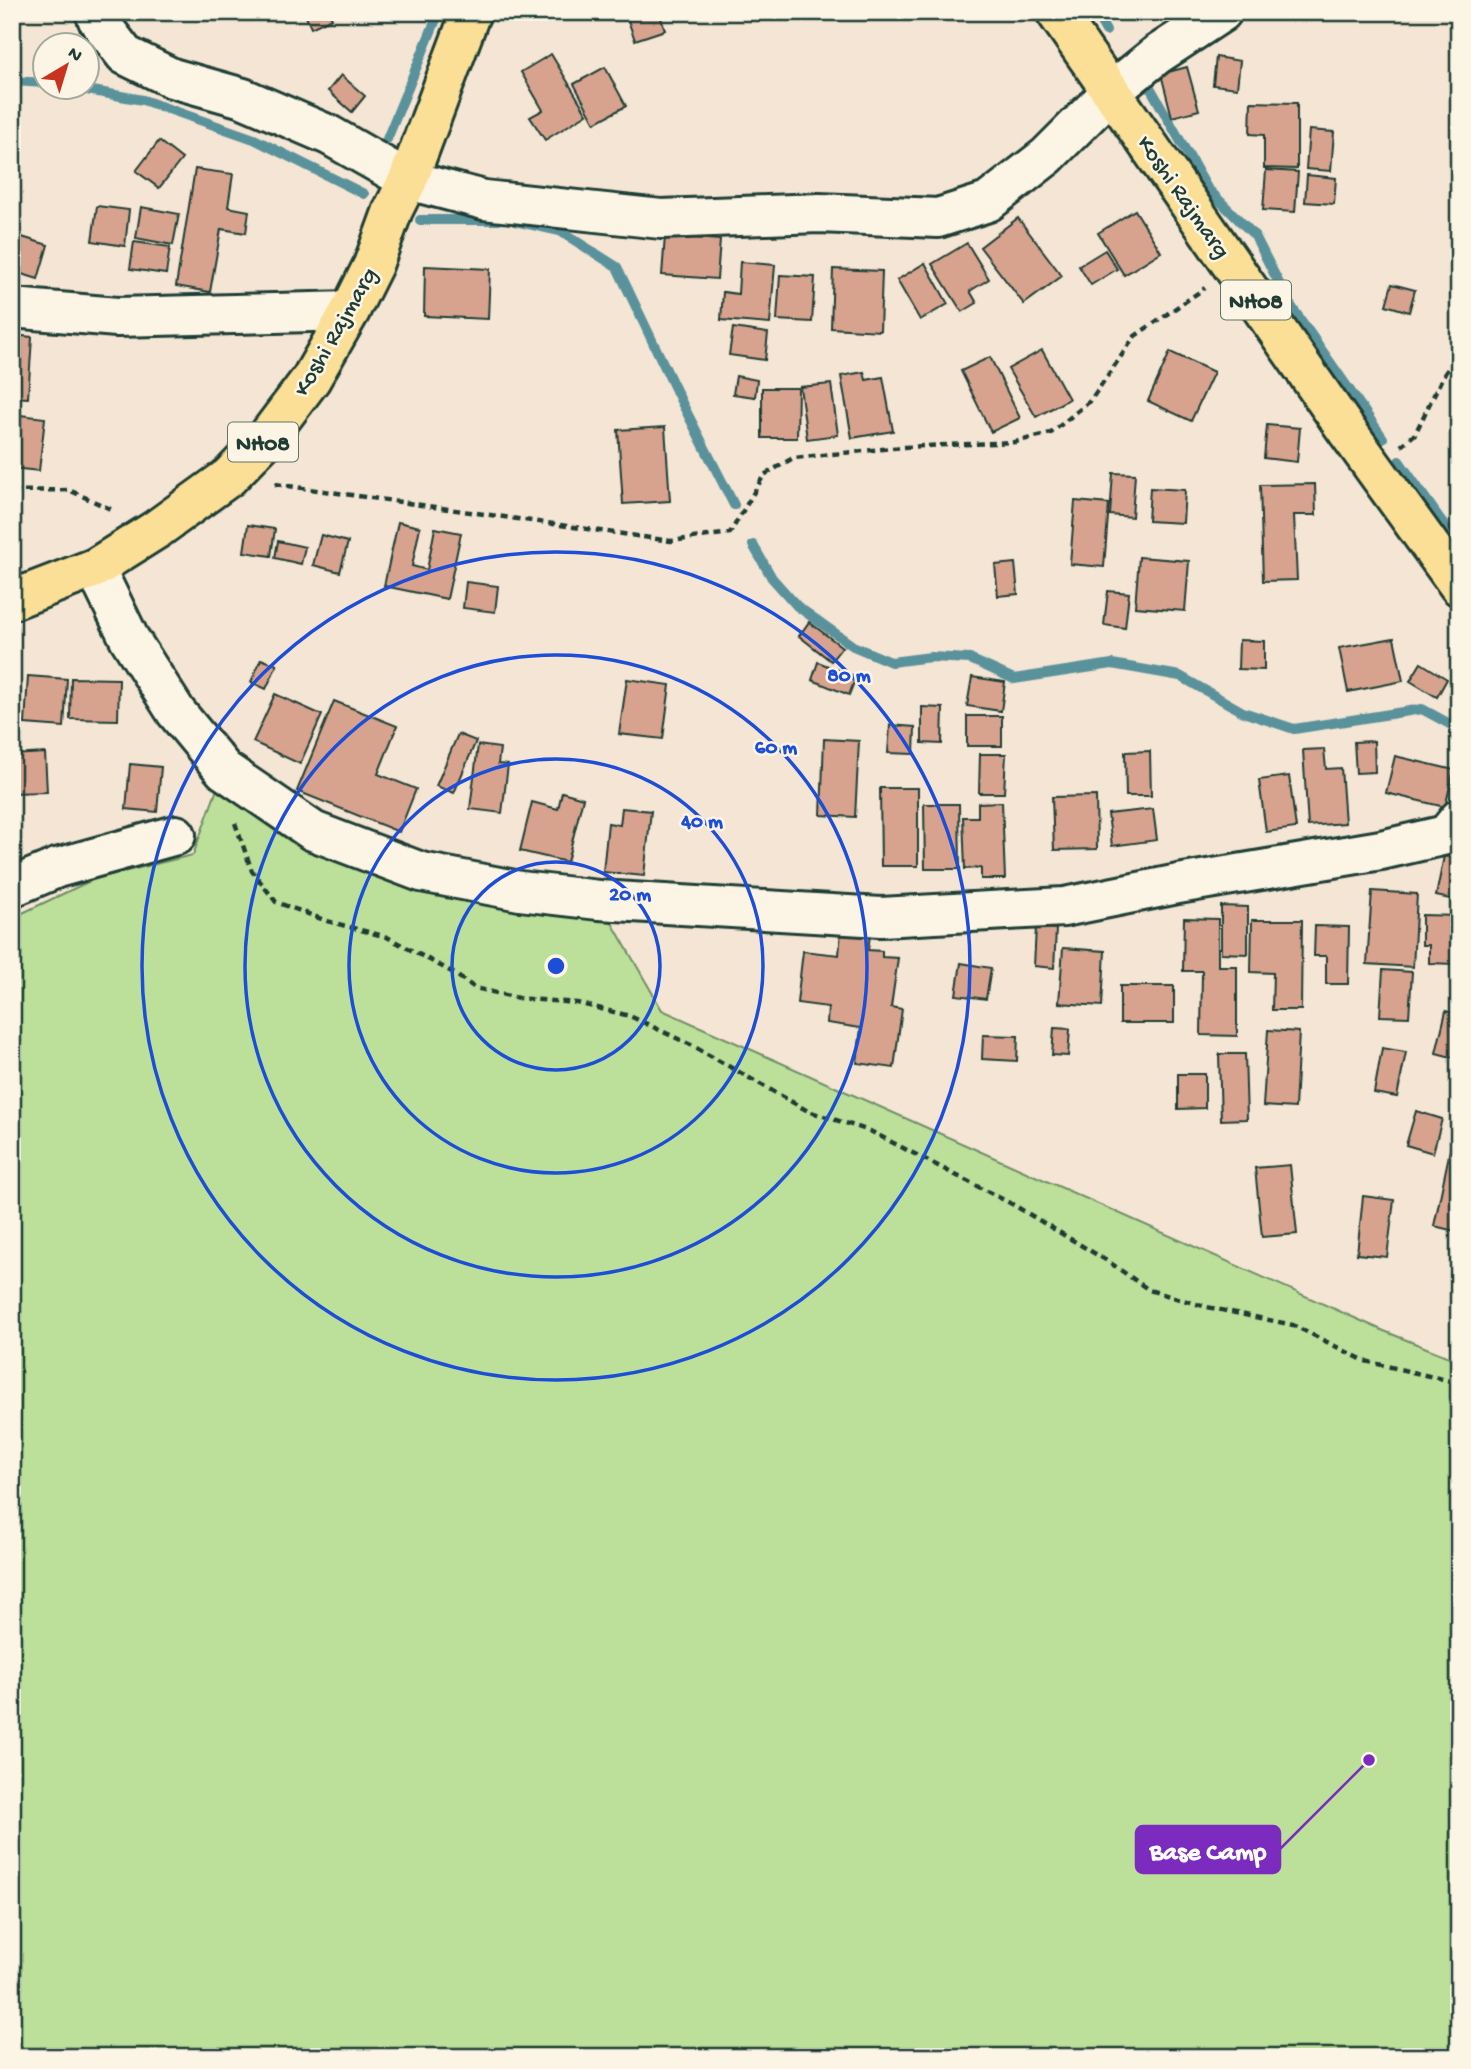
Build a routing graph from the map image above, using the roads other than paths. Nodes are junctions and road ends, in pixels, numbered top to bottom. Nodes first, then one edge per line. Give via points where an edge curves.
1 (95, 12) edge
2 (471, 12) edge
3 (1056, 12) edge
4 (1222, 12) edge
5 (1112, 91) junction
6 (408, 180) junction
7 (12, 308) edge
8 (350, 311) junction
9 (95, 568) junction
10 (1459, 586) edge
11 (12, 600) edge
12 (1459, 819) edge
13 (176, 835) dead end
14 (12, 887) edge

1 - 6 street via 125,55 172,78 243,98 317,130
2 - 6 main road, Koshi Rajmarg / NH08
3 - 5 main road, Koshi Rajmarg / NH08
4 - 5 street
5 - 6 street via 1047,156 988,202 938,218 819,213 662,219 484,200
5 - 10 main road, Koshi Rajmarg / NH08
6 - 8 main road, Koshi Rajmarg / NH08
7 - 8 street via 117,317
8 - 9 main road, Koshi Rajmarg / NH08 via 311,379 265,440 229,477
9 - 11 main road, Koshi Rajmarg / NH08
9 - 12 street via 129,638 176,712 225,771 313,831 421,872 520,891 881,918 1064,907 1381,850 1447,835
13 - 14 street via 57,868

